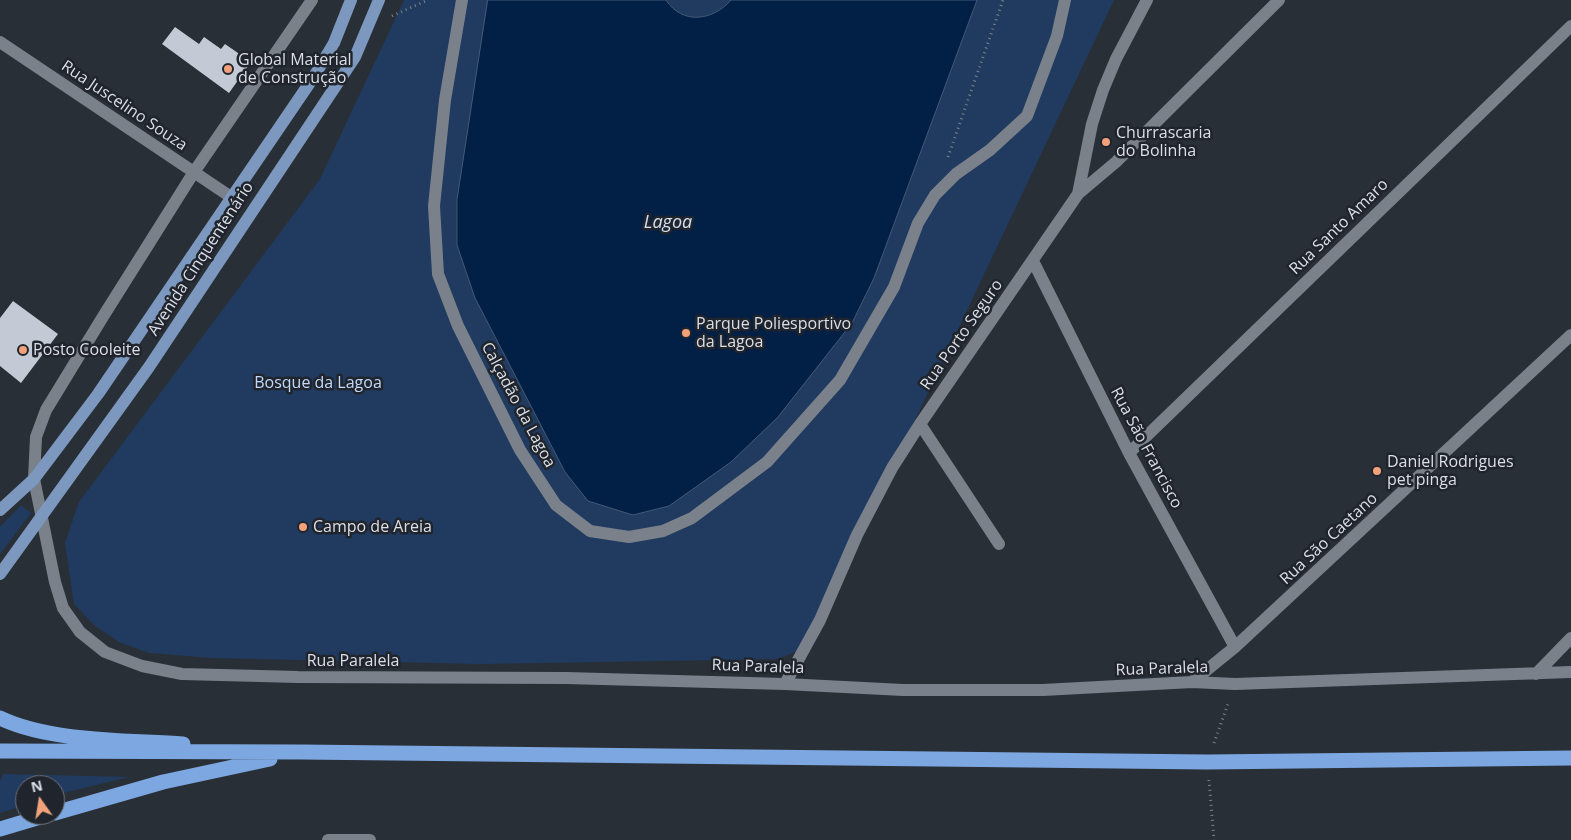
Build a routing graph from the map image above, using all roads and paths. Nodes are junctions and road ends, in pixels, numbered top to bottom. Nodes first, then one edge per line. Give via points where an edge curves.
1 (312, 0) edge
2 (351, 0) edge
3 (379, 0) edge
4 (428, 0) edge
5 (462, 0) edge
6 (1003, 0) edge
7 (1065, 0) edge
8 (1147, 0) edge
9 (1279, 0) edge
10 (368, 26) junction
11 (1571, 26) edge
12 (0, 42) edge
13 (948, 158) dead end
14 (194, 172) junction
15 (1078, 194) junction
16 (231, 196) junction
17 (1033, 261) junction
18 (1571, 335) edge
19 (920, 424) junction
20 (1129, 453) junction
21 (34, 479) junction
22 (0, 510) edge
23 (42, 514) junction
24 (999, 544) dead end
25 (0, 574) edge
26 (1571, 638) edge
27 (1235, 647) junction
28 (1571, 672) edge
29 (1536, 674) junction
30 (1192, 682) junction
31 (784, 684) junction
32 (1235, 684) junction
33 (0, 718) edge
34 (0, 751) edge
35 (301, 752) junction
36 (1571, 758) edge
37 (1208, 762) junction
38 (65, 810) edge
39 (15, 825) edge
40 (0, 829) edge
41 (328, 840) edge
42 (370, 840) edge
43 (1214, 840) edge

1 - 14 street, Rua Paralela
2 - 16 main road, Avenida Cinquentenário via 334,42 313,78
3 - 10 main road, Avenida Cinquentenário
4 - 10 path
5 - 7 street, Calçadão da Lagoa via 444,100 434,206 438,274 458,326 520,450 556,505 590,531 629,537 663,531 692,518 767,462 840,380 894,287 918,223 935,195 1027,116 1058,36
6 - 13 path
8 - 15 street, Rua Porto Seguro via 1103,90 1092,124
9 - 15 street via 1116,162
10 - 23 main road, Avenida Cinquentenário via 355,57 150,367
11 - 20 street, Rua Santo Amaro
12 - 14 street, Rua Juscelino Souza
14 - 16 street, Rua Juscelino Souza
14 - 21 street, Rua Paralela via 46,410 36,437
15 - 17 street, Rua Porto Seguro
16 - 21 main road, Avenida Cinquentenário via 98,394
17 - 19 street, Rua Porto Seguro
17 - 20 street, Rua São Francisco
18 - 27 street, Rua São Caetano
19 - 24 street
19 - 31 street, Rua Porto Seguro via 879,492 820,620
20 - 27 street, Rua São Francisco
21 - 22 main road, Avenida Cinquentenário
21 - 23 street, Rua Paralela
23 - 25 main road, Avenida Cinquentenário
23 - 31 street, Rua Paralela via 55,582 64,608 80,632 105,652 142,666 182,674
26 - 29 street
27 - 30 street, Rua São Caetano
28 - 29 street, Rua Paralela
29 - 32 street, Rua Paralela
30 - 31 street, Rua Paralela via 1043,690 904,690
30 - 32 street, Rua Paralela
32 - 37 path
33 - 35 highway via 55,734
34 - 35 highway
35 - 37 highway
35 - 38 highway via 163,782
36 - 37 highway
37 - 43 path
39 - 40 highway
41 - 42 street

